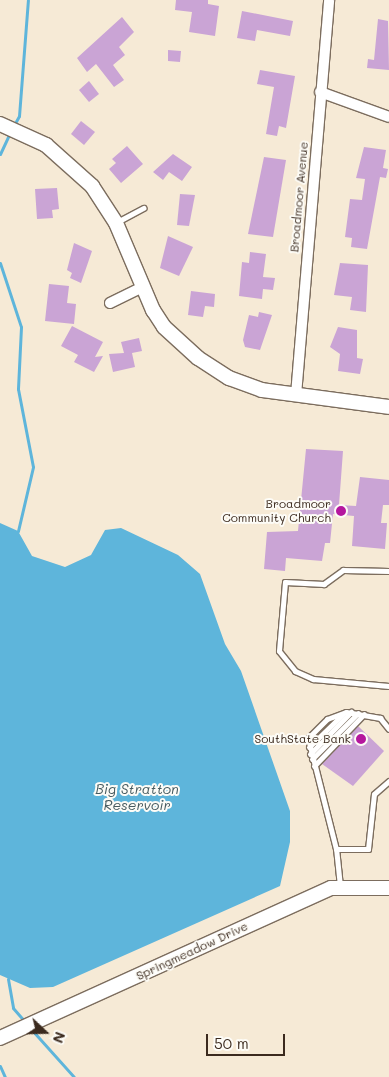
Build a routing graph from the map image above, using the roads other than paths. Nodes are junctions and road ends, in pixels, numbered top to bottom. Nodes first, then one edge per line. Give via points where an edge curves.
1 (329, 0) edge
2 (320, 92) junction
3 (389, 117) edge
4 (0, 124) edge
5 (143, 208) dead end
6 (116, 222) junction
7 (141, 288) junction
8 (110, 304) dead end
9 (296, 395) junction
10 (389, 407) edge
11 (389, 571) edge
12 (389, 686) edge
13 (348, 712) junction
14 (361, 713) junction
15 (389, 729) edge
16 (309, 747) junction
17 (311, 757) junction
18 (314, 766) junction
19 (389, 781) edge
20 (336, 849) junction
21 (340, 886) junction
22 (389, 888) edge
23 (0, 1038) edge

1 - 2 street, Broadmoor Avenue
2 - 3 street
2 - 9 street, Broadmoor Avenue
4 - 6 street via 31,137 76,168
5 - 6 lane
6 - 7 street
7 - 8 street
7 - 9 street via 164,328 198,358 245,385
9 - 10 street
11 - 12 lane via 343,570 335,580 312,586 285,582 280,651 295,671 313,679
13 - 14 lane
13 - 16 lane
13 - 16 lane via 316,728 308,738
13 - 17 lane
14 - 15 lane via 380,718
14 - 17 lane
14 - 18 lane
16 - 17 lane
17 - 18 lane
18 - 20 lane
19 - 20 lane via 374,794 368,849
20 - 21 lane
21 - 22 street, Springmeadow Drive
21 - 23 street, Springmeadow Drive

